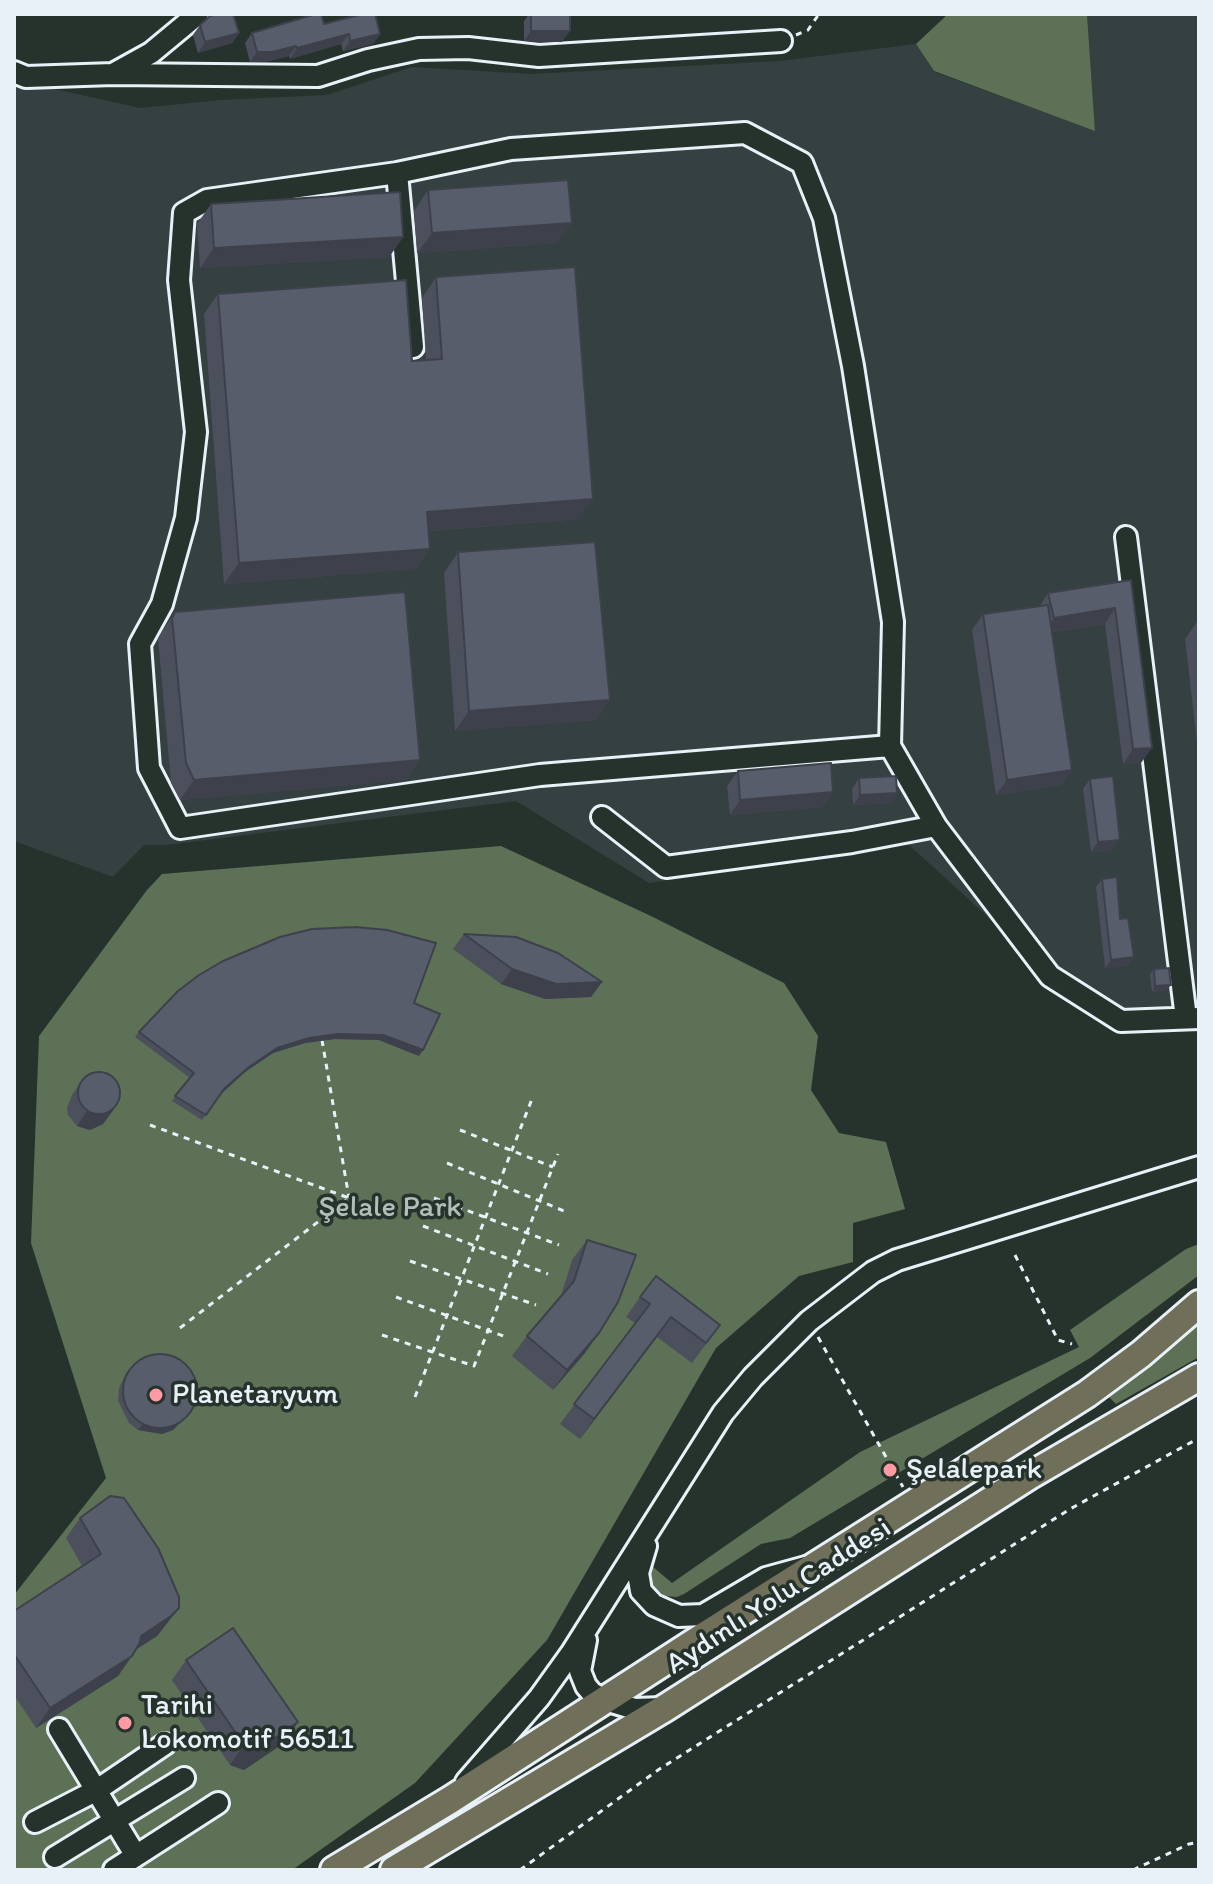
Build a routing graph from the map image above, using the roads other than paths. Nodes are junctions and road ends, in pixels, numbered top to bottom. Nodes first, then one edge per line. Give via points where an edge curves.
1 (198, 14) edge
2 (781, 41) road end
3 (14, 72) edge
4 (113, 74) junction
5 (397, 173) junction
6 (413, 347) edge
7 (1126, 537) dead end
8 (890, 746) junction
9 (602, 817) dead end
10 (936, 826) junction
11 (1192, 1018) edge
12 (1199, 1167) edge
13 (1199, 1304) edge
14 (1199, 1377) edge
15 (654, 1519) junction
16 (818, 1565) junction
17 (597, 1614) junction
18 (605, 1700) junction
19 (665, 1708) junction
20 (59, 1729) dead end
21 (165, 1744) dead end
22 (184, 1778) dead end
23 (97, 1790) junction
24 (450, 1800) junction
25 (218, 1803) dead end
26 (116, 1821) junction
27 (35, 1822) dead end
28 (136, 1856) junction
29 (55, 1857) dead end
30 (114, 1870) edge
31 (334, 1870) edge
32 (394, 1870) edge

1 - 4 street via 151,53
2 - 4 street via 539,56 419,49 318,76
3 - 4 street via 26,77
5 - 6 street
5 - 8 street via 511,149 745,133 802,163 827,233 893,622
5 - 8 street via 207,200 184,213 179,280 196,432 186,518 162,604 140,644 149,768 180,828 540,775
7 - 11 street
8 - 10 street
9 - 10 street via 666,867
10 - 11 street via 1050,976 1121,1021
12 - 15 street, Aydınlı Yolu Caddesi via 897,1260 873,1272 809,1321 753,1377 723,1413
13 - 16 main road, Aydınlı Yolu Caddesi via 1087,1394
14 - 19 main road, Aydınlı Yolu Caddesi via 1029,1476
15 - 16 street, Aydınlı Yolu Caddesi via 638,1583 654,1605 679,1616 703,1615 766,1578
15 - 17 street, Aydınlı Yolu Caddesi
16 - 18 main road, Aydınlı Yolu Caddesi
17 - 18 street, Aydınlı Yolu Caddesi via 580,1671 586,1686
17 - 24 street, Aydınlı Yolu Caddesi via 539,1698
18 - 19 street via 635,1709
18 - 24 main road, Aydınlı Yolu Caddesi
19 - 32 main road, Aydınlı Yolu Caddesi
20 - 23 street
21 - 23 street
22 - 26 street
23 - 26 street
23 - 27 street
24 - 31 main road, Aydınlı Yolu Caddesi
25 - 28 street
26 - 28 street
26 - 29 street
28 - 30 street

